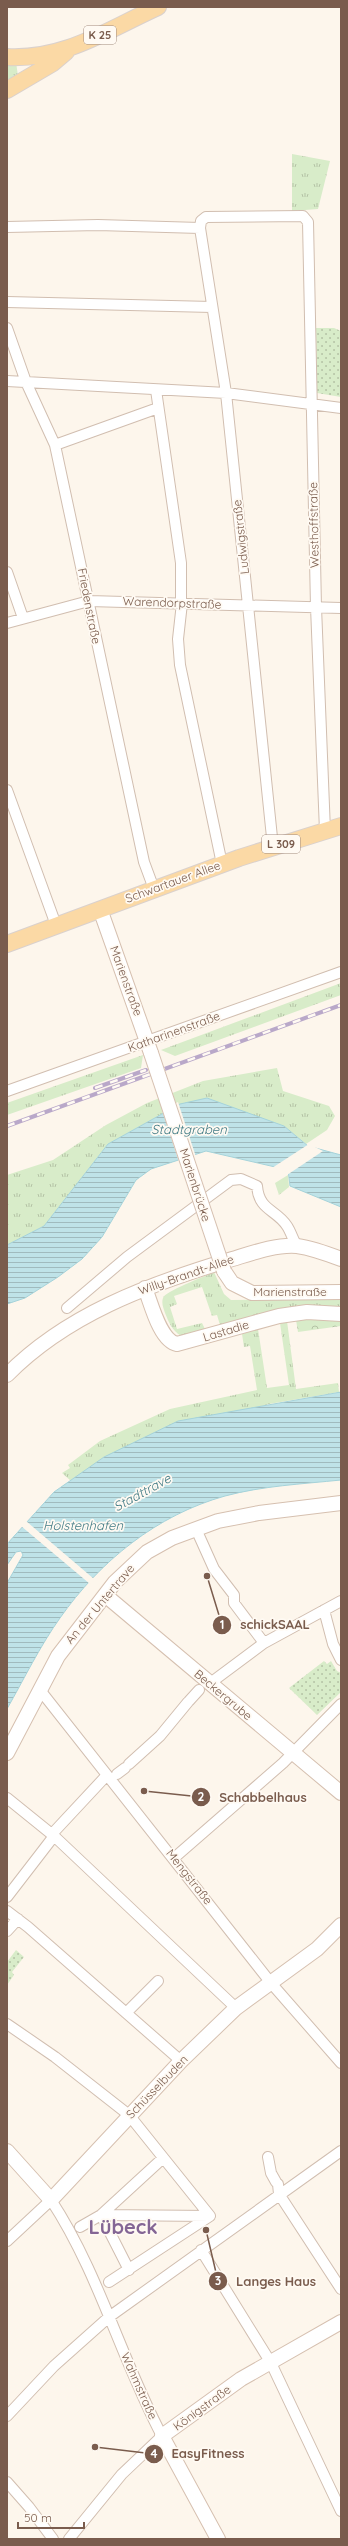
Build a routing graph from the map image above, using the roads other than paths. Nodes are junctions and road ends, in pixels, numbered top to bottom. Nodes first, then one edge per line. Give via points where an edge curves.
1 (158, 7) edge
2 (68, 50) junction
3 (11, 56) edge
4 (7, 90) edge
5 (7, 227) edge
6 (200, 228) junction
7 (7, 302) edge
8 (212, 306) junction
9 (7, 328) edge
10 (7, 381) edge
11 (26, 382) junction
12 (156, 390) junction
13 (226, 393) junction
14 (312, 403) junction
15 (158, 408) junction
16 (341, 408) edge
17 (55, 445) junction
18 (7, 572) edge
19 (89, 601) junction
20 (181, 603) junction
21 (248, 605) junction
22 (316, 608) junction
23 (341, 608) edge
24 (22, 618) junction
25 (7, 624) edge
26 (7, 790) edge
27 (341, 826) edge
28 (325, 831) junction
29 (273, 847) junction
30 (222, 864) junction
31 (154, 889) junction
32 (100, 909) junction
33 (56, 925) junction
34 (7, 944) edge
35 (341, 972) edge
36 (149, 1048) junction
37 (7, 1091) edge
38 (297, 1246) junction
39 (341, 1259) edge
40 (224, 1271) joint
41 (145, 1288) junction
42 (341, 1292) edge
43 (67, 1308) dead end
44 (341, 1314) edge
45 (7, 1375) edge
46 (341, 1503) edge
47 (196, 1529) junction
48 (105, 1595) junction
49 (341, 1601) edge
50 (324, 1610) junction
51 (264, 1643) junction
52 (341, 1660) edge
53 (203, 1686) junction
54 (40, 1690) junction
55 (341, 1704) edge
56 (7, 1753) edge
57 (292, 1753) junction
58 (120, 1771) junction
59 (341, 1794) edge
60 (7, 1798) edge
61 (53, 1835) junction
62 (174, 1858) junction
63 (7, 1896) edge
64 (7, 1911) edge
65 (18, 1919) junction
66 (341, 1925) edge
67 (7, 1931) edge
68 (158, 1981) dead end
69 (271, 1983) junction
70 (236, 2008) junction
71 (126, 2013) junction
72 (7, 2024) edge
73 (181, 2061) junction
74 (341, 2063) edge
75 (129, 2115) junction
76 (341, 2150) edge
77 (7, 2152) edge
78 (160, 2156) junction
79 (268, 2157) dead end
80 (278, 2187) junction
81 (51, 2200) junction
82 (101, 2215) junction
83 (210, 2216) junction
84 (80, 2227) dead end
85 (8, 2236) edge
86 (202, 2250) junction
87 (130, 2270) junction
88 (109, 2282) dead end
89 (341, 2289) edge
90 (109, 2317) junction
91 (341, 2322) edge
92 (271, 2363) junction
93 (7, 2416) edge
94 (162, 2436) junction
95 (7, 2482) edge
96 (341, 2511) edge
97 (53, 2539) edge
98 (69, 2539) edge
99 (218, 2539) edge

1 - 2 main road, K 25
2 - 3 main road, K 25
2 - 4 main road, K 25 via 53,63
5 - 6 street via 98,225
6 - 8 street, Ludwigstraße
6 - 14 street, Westhoffstraße via 201,221 206,217 307,218
7 - 8 street
8 - 13 street, Ludwigstraße
9 - 11 street, Friedenstraße
10 - 11 street
11 - 12 street
11 - 17 street, Friedenstraße
12 - 13 street
12 - 15 street
13 - 14 street
13 - 21 street, Ludwigstraße
14 - 16 street
14 - 22 street, Westhoffstraße
15 - 17 street
15 - 20 street via 181,563
17 - 19 street, Friedenstraße
18 - 24 street
19 - 20 street, Warendorpstraße
19 - 24 street, Warendorpstraße
19 - 31 street, Friedenstraße via 144,862
20 - 21 street, Warendorpstraße
20 - 30 street via 178,639 180,665
21 - 22 street, Warendorpstraße
21 - 29 street, Ludwigstraße
22 - 23 street, Warendorpstraße
22 - 28 street, Westhoffstraße
24 - 25 street, Warendorpstraße
26 - 33 street
27 - 28 main road, Schwartauer Allee / L 309
28 - 29 main road, Schwartauer Allee / L 309
29 - 30 main road, Schwartauer Allee / L 309
30 - 31 main road, Schwartauer Allee / L 309
31 - 32 main road, Schwartauer Allee / L 309
32 - 33 main road, Schwartauer Allee / L 309
32 - 36 street, Marienstraße
33 - 34 main road, Schwartauer Allee / L 309
35 - 36 street, Katharinenstraße
36 - 37 street, Katharinenstraße
36 - 40 street, Marienbrücke, bridge
38 - 39 street, Willy-Brandt-Allee
38 - 41 street, Willy-Brandt-Allee via 259,1251
38 - 43 street via 286,1225 266,1208 258,1196 257,1186 241,1179 231,1180 127,1257
40 - 42 street, Marienstraße via 232,1284 252,1293
41 - 44 street, Lastadie via 163,1334 170,1342 177,1344 279,1316 307,1312
41 - 45 street, Willy-Brandt-Allee via 59,1330
46 - 47 street, An der Untertrave via 259,1513
47 - 48 street, An der Untertrave via 147,1552 130,1566
47 - 51 street via 214,1569 234,1595 234,1603
48 - 53 street, Beckergrube
48 - 54 street, An der Untertrave via 58,1656
49 - 50 street
50 - 51 street
50 - 52 street via 333,1644
51 - 53 street
53 - 57 street, Beckergrube
53 - 58 street via 160,1736
54 - 56 street, An der Untertrave
54 - 58 street, Mengstraße via 51,1704
55 - 57 street
57 - 59 street, Beckergrube
57 - 62 street
58 - 61 street
58 - 62 street, Mengstraße
60 - 61 street
61 - 63 street
61 - 70 street
62 - 69 street, Mengstraße
64 - 65 street
65 - 67 street
65 - 71 street
66 - 69 street, Schüsselbuden via 317,1949
68 - 71 street
69 - 70 street, Schüsselbuden
69 - 74 street, Mengstraße
70 - 73 street, Schüsselbuden
71 - 73 street
72 - 75 street
73 - 75 street, Schüsselbuden
75 - 78 street
75 - 81 street, Schüsselbuden
76 - 80 street
77 - 81 street
78 - 82 street
78 - 83 street
79 - 80 street via 271,2173
80 - 86 street
80 - 89 street
81 - 85 street
81 - 90 street, Wahmstraße via 88,2266
82 - 83 street
82 - 84 street
82 - 87 street
83 - 87 street
86 - 90 street
86 - 92 street
87 - 88 street
90 - 93 street via 54,2366
90 - 94 street, Wahmstraße
91 - 92 street, Königstraße
92 - 94 street, Königstraße via 241,2379
92 - 96 street
94 - 98 street, Königstraße via 122,2474
94 - 99 street, Wahmstraße
95 - 97 street

